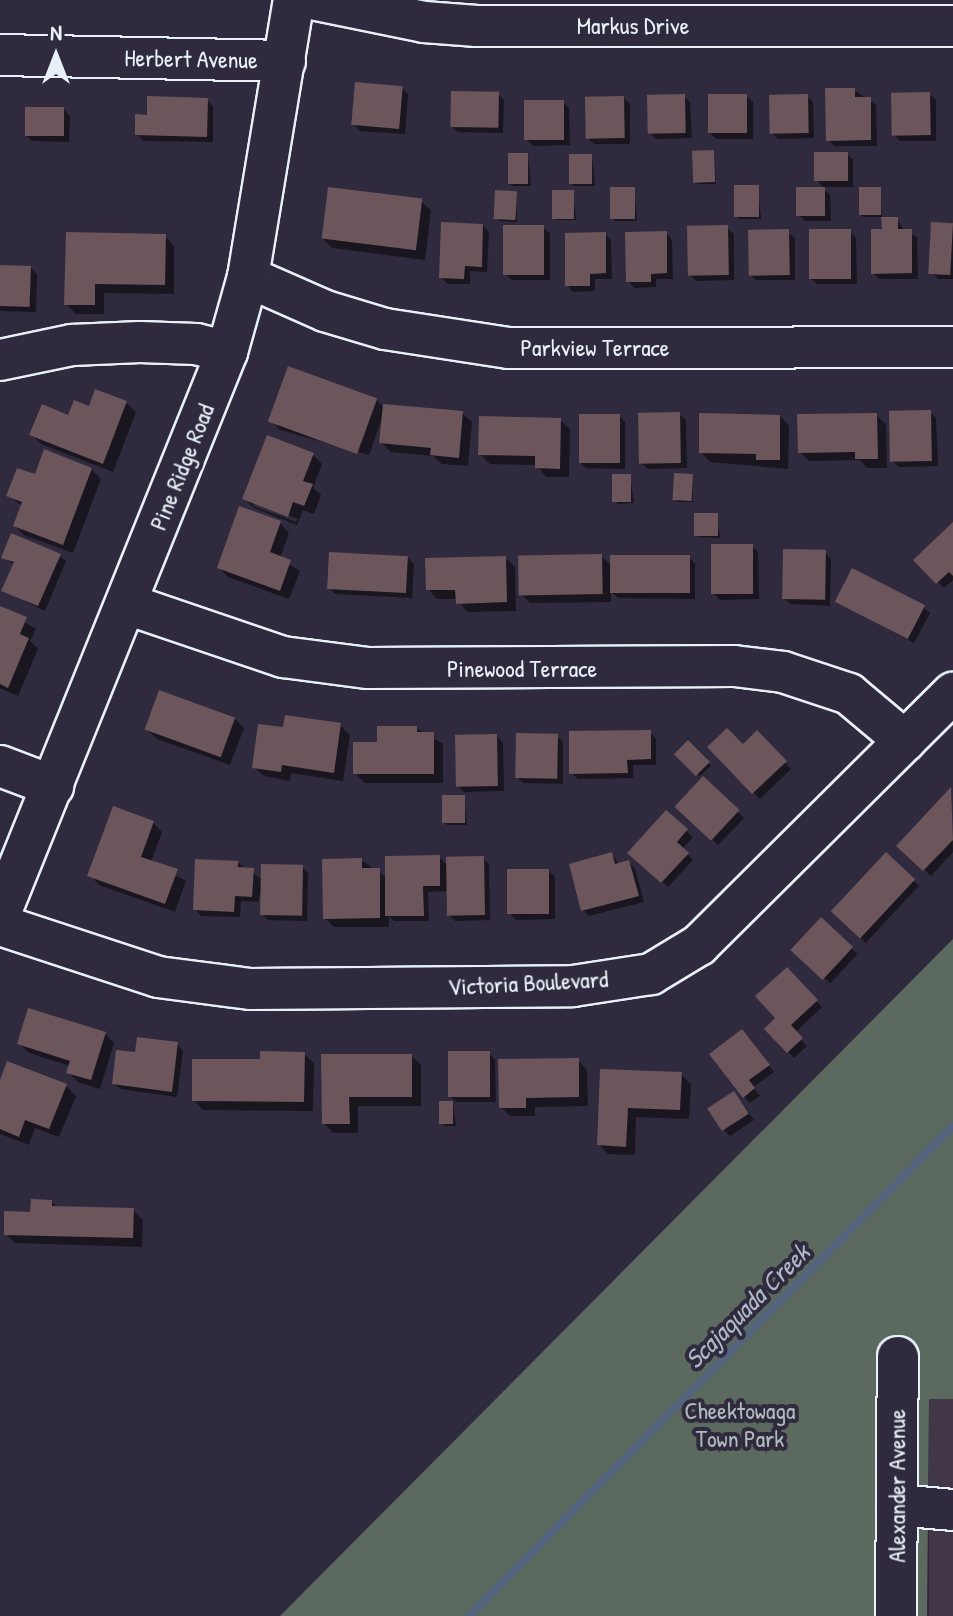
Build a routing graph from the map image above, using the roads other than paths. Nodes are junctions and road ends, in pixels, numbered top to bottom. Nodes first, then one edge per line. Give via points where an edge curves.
1 (294, 0) edge
2 (316, 0) edge
3 (953, 26) edge
4 (0, 55) edge
5 (285, 61) junction
6 (248, 277) junction
7 (953, 347) edge
8 (227, 352) junction
9 (0, 360) edge
10 (127, 604) junction
11 (953, 693) edge
12 (905, 741) junction
13 (0, 766) edge
14 (53, 786) junction
15 (0, 914) edge
16 (0, 925) edge
17 (898, 1357) dead end
18 (897, 1505) junction
19 (953, 1510) edge
20 (896, 1616) edge

1 - 5 street, Pine Ridge Road
2 - 3 street, Markus Drive via 477,26
4 - 5 street, Herbert Avenue
5 - 6 street, Pine Ridge Road
6 - 7 street, Parkview Terrace via 325,311 385,329 509,348
6 - 8 street, Pine Ridge Road
8 - 9 street via 177,343 104,343
8 - 10 street, Pine Ridge Road
10 - 12 street, Pinewood Terrace via 283,657 368,668 734,666 783,672 849,694
10 - 14 street, Pine Ridge Road
11 - 12 street, Victoria Boulevard
12 - 16 street, Victoria Boulevard via 699,945 651,974 573,986 250,989 158,977
13 - 14 street
14 - 15 street, Pine Ridge Road
17 - 18 street, Alexander Avenue
18 - 19 street
18 - 20 street, Alexander Avenue

